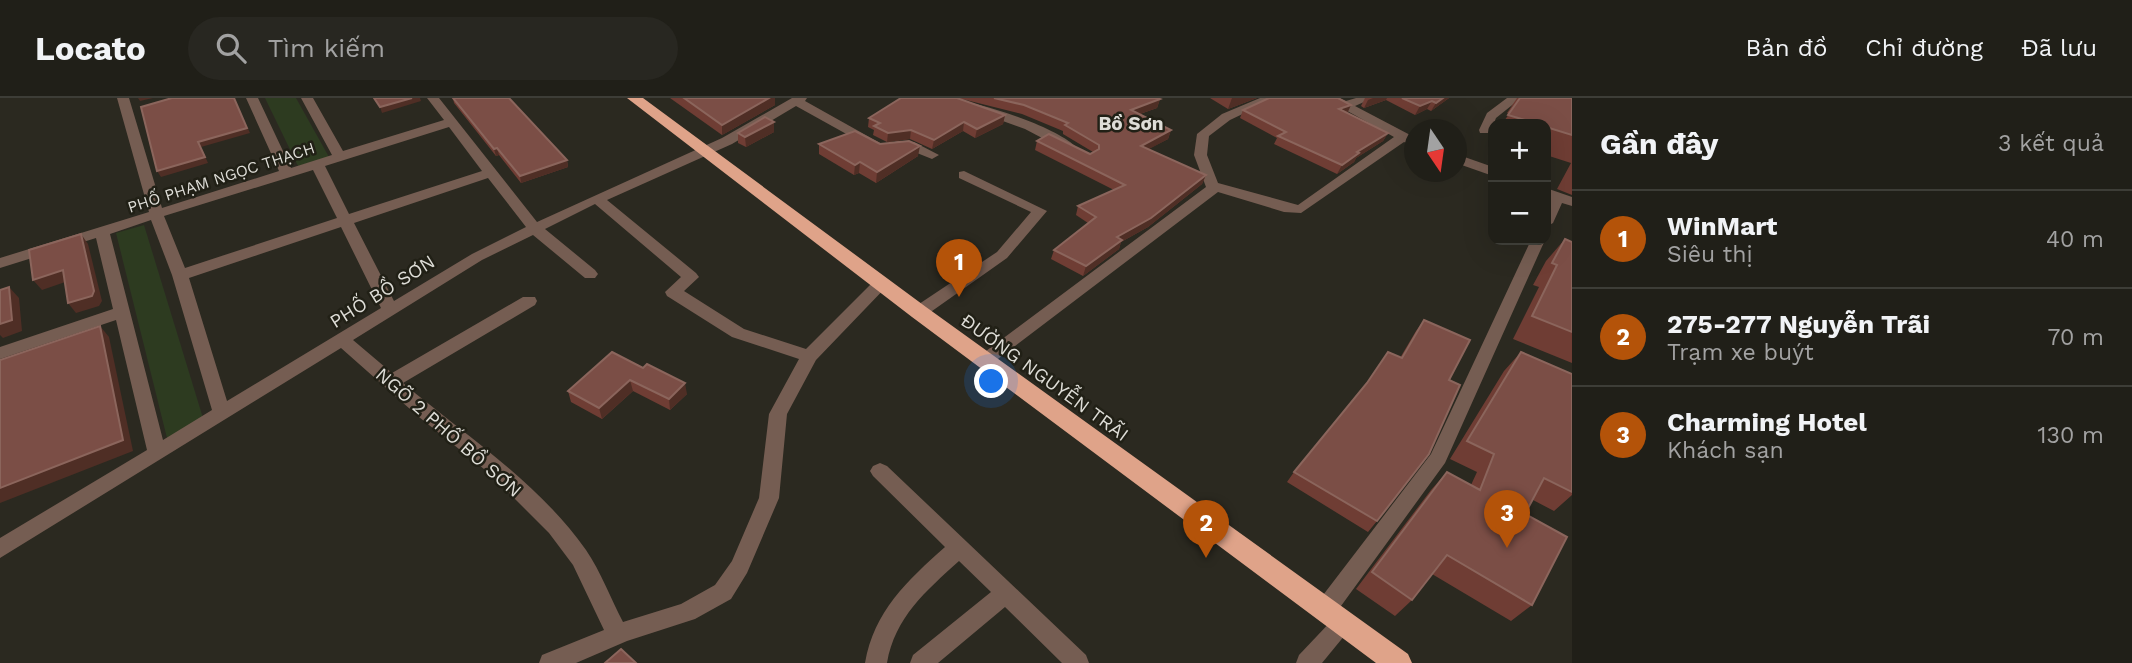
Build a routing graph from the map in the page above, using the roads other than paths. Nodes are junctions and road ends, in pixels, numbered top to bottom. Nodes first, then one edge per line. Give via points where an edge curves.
1 (252, 98) edge
2 (307, 98) edge
3 (433, 98) edge
4 (634, 98) edge
5 (945, 98) edge
6 (1270, 98) edge
7 (1330, 98) edge
8 (1367, 98) edge
9 (1515, 98) edge
10 (798, 100) edge
11 (130, 106) edge
12 (1345, 106) junction
13 (452, 122) junction
14 (1485, 130) dead end
15 (1404, 137) edge
16 (1404, 142) edge
17 (1076, 150) edge
18 (706, 152) junction
19 (932, 155) dead end
20 (340, 157) junction
21 (1467, 162) edge
22 (317, 164) junction
23 (1488, 170) edge
24 (492, 172) junction
25 (287, 174) junction
26 (964, 176) dead end
27 (1214, 188) junction
28 (1559, 197) edge
29 (596, 198) junction
30 (1551, 213) edge
31 (157, 216) junction
32 (345, 220) junction
33 (533, 227) junction
34 (102, 232) junction
35 (1536, 245) edge
36 (0, 263) edge
37 (590, 274) dead end
38 (180, 275) junction
39 (881, 284) junction
40 (529, 301) dead end
41 (390, 309) junction
42 (122, 312) junction
43 (919, 313) junction
44 (342, 340) junction
45 (0, 353) edge
46 (809, 356) junction
47 (984, 360) junction
48 (391, 382) junction
49 (222, 413) junction
50 (157, 454) junction
51 (880, 471) dead end
52 (959, 548) junction
53 (0, 549) edge
54 (1006, 593) junction
55 (1334, 617) junction
56 (618, 634) junction
57 (550, 663) edge
58 (876, 663) edge
59 (921, 663) edge
60 (1078, 663) edge
61 (1307, 663) edge
62 (1398, 663) edge

1 - 25 street
2 - 20 street
3 - 13 street
4 - 18 highway, ĐƯỜNG NGUYỄN TRÃI
5 - 17 street via 1029,126
6 - 27 street via 1226,117 1203,134 1201,158
7 - 12 street
8 - 12 street
9 - 14 street via 1491,116
10 - 18 street, PHỐ BỒ SƠN
10 - 19 street via 885,149 901,144
11 - 31 street
12 - 15 street
13 - 20 street, PHỐ PHẠM NGỌC THẠCH
13 - 24 street
16 - 27 street via 1301,209
18 - 29 street, PHỐ BỒ SƠN
18 - 39 highway, ĐƯỜNG NGUYỄN TRÃI
20 - 22 street, PHỐ PHẠM NGỌC THẠCH
21 - 23 street
22 - 25 street, PHỐ PHẠM NGỌC THẠCH
22 - 32 street
24 - 32 street
24 - 33 street
25 - 31 street, PHỐ PHẠM NGỌC THẠCH
26 - 43 street via 1040,211 1002,255
27 - 47 street
28 - 30 street
29 - 33 street, PHỐ BỒ SƠN
29 - 46 street via 691,277 673,292 738,333
31 - 34 street, PHỐ PHẠM NGỌC THẠCH
31 - 38 street
32 - 38 street
32 - 41 street
33 - 37 street
33 - 41 street, PHỐ BỒ SƠN
34 - 36 street, PHỐ PHẠM NGỌC THẠCH
34 - 42 street
35 - 55 street via 1438,458
38 - 49 street
39 - 43 highway, ĐƯỜNG NGUYỄN TRÃI
39 - 46 street
40 - 48 street
41 - 44 street, PHỐ BỒ SƠN
42 - 45 street
42 - 50 street
43 - 47 highway, ĐƯỜNG NGUYỄN TRÃI
44 - 48 street, NGÕ 2 PHỐ BỒ SƠN
44 - 49 street, PHỐ BỒ SƠN
46 - 56 street via 778,414 769,498 759,526 723,592 687,612
47 - 55 highway, ĐƯỜNG NGUYỄN TRÃI
48 - 56 street, NGÕ 2 PHỐ BỒ SƠN via 496,468 556,527 580,559
49 - 50 street, PHỐ BỒ SƠN
50 - 53 street, PHỐ BỒ SƠN
51 - 52 street
52 - 54 street
52 - 58 street via 904,598 886,623
54 - 59 street
54 - 60 street
55 - 61 street
55 - 62 highway, ĐƯỜNG NGUYỄN TRÃI
56 - 57 street

